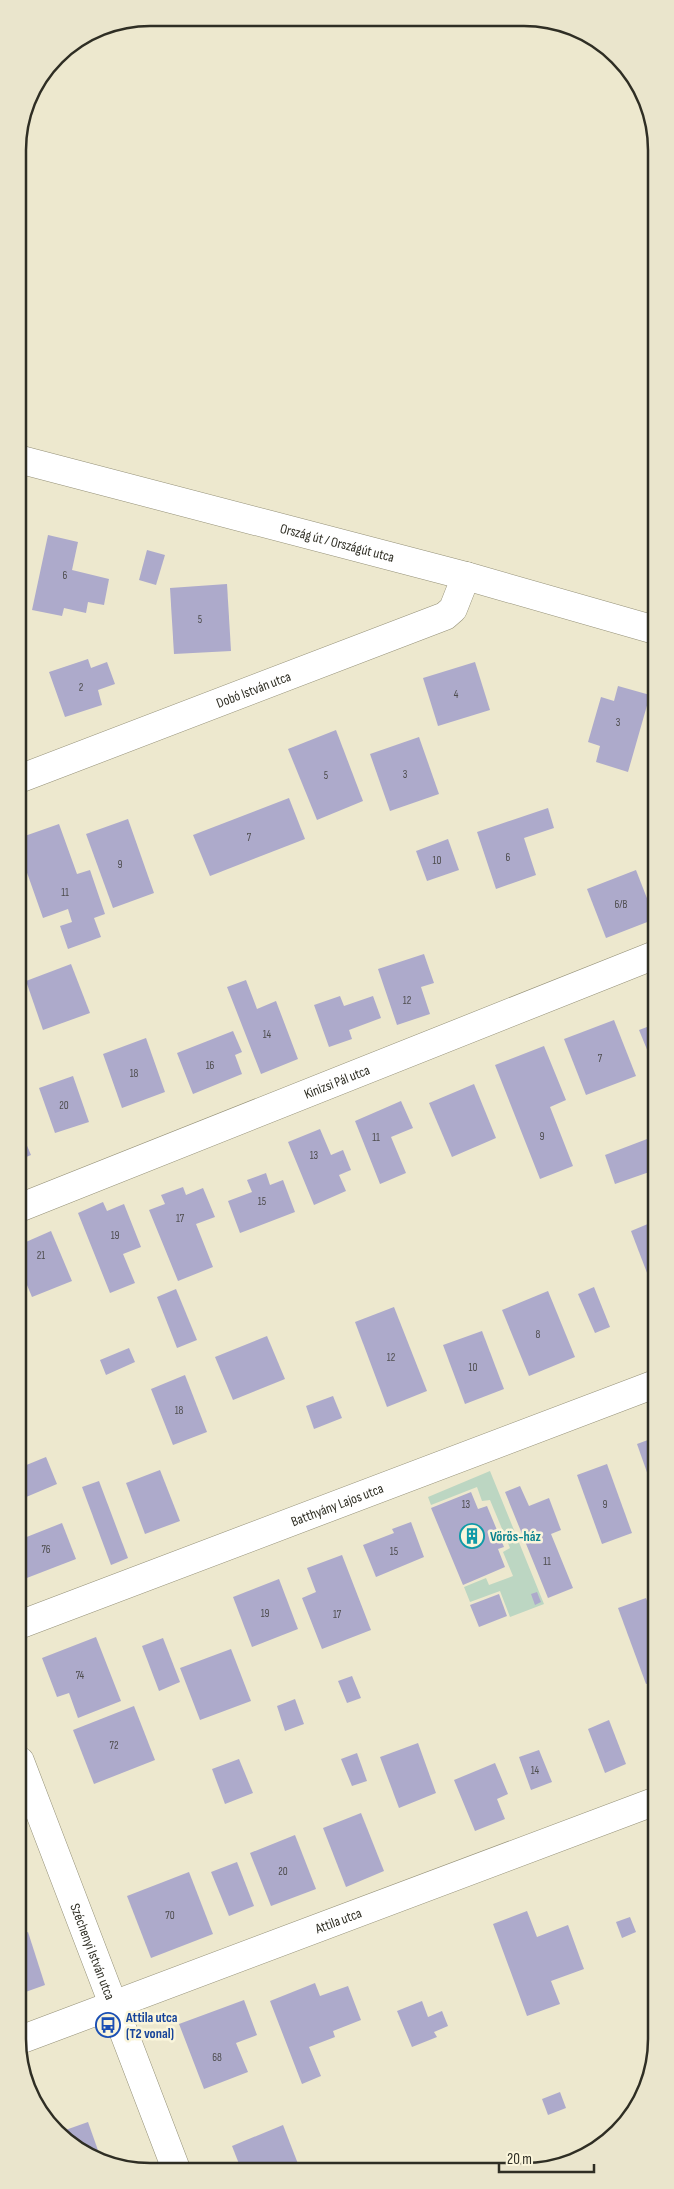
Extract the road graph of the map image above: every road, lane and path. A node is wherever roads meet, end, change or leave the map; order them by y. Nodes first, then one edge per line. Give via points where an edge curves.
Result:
1 (27, 462) edge
2 (466, 576) junction
3 (648, 628) edge
4 (27, 776) edge
5 (648, 958) edge
6 (26, 1205) edge
7 (647, 1387) edge
8 (26, 1622) edge
9 (26, 1777) edge
10 (647, 1804) edge
11 (113, 2006) junction
12 (26, 2038) edge
13 (174, 2163) edge

1 - 2 street, Ország út / Országút utca
2 - 3 street, Ország út / Országút utca
2 - 4 street, Dobó István utca via 453,609 445,616
5 - 6 street, Kinizsi Pál utca
7 - 8 street, Batthyány Lajos utca
9 - 11 street, Széchenyi István utca
10 - 11 street, Attila utca
11 - 12 street, Attila utca
11 - 13 street, Széchenyi István utca

